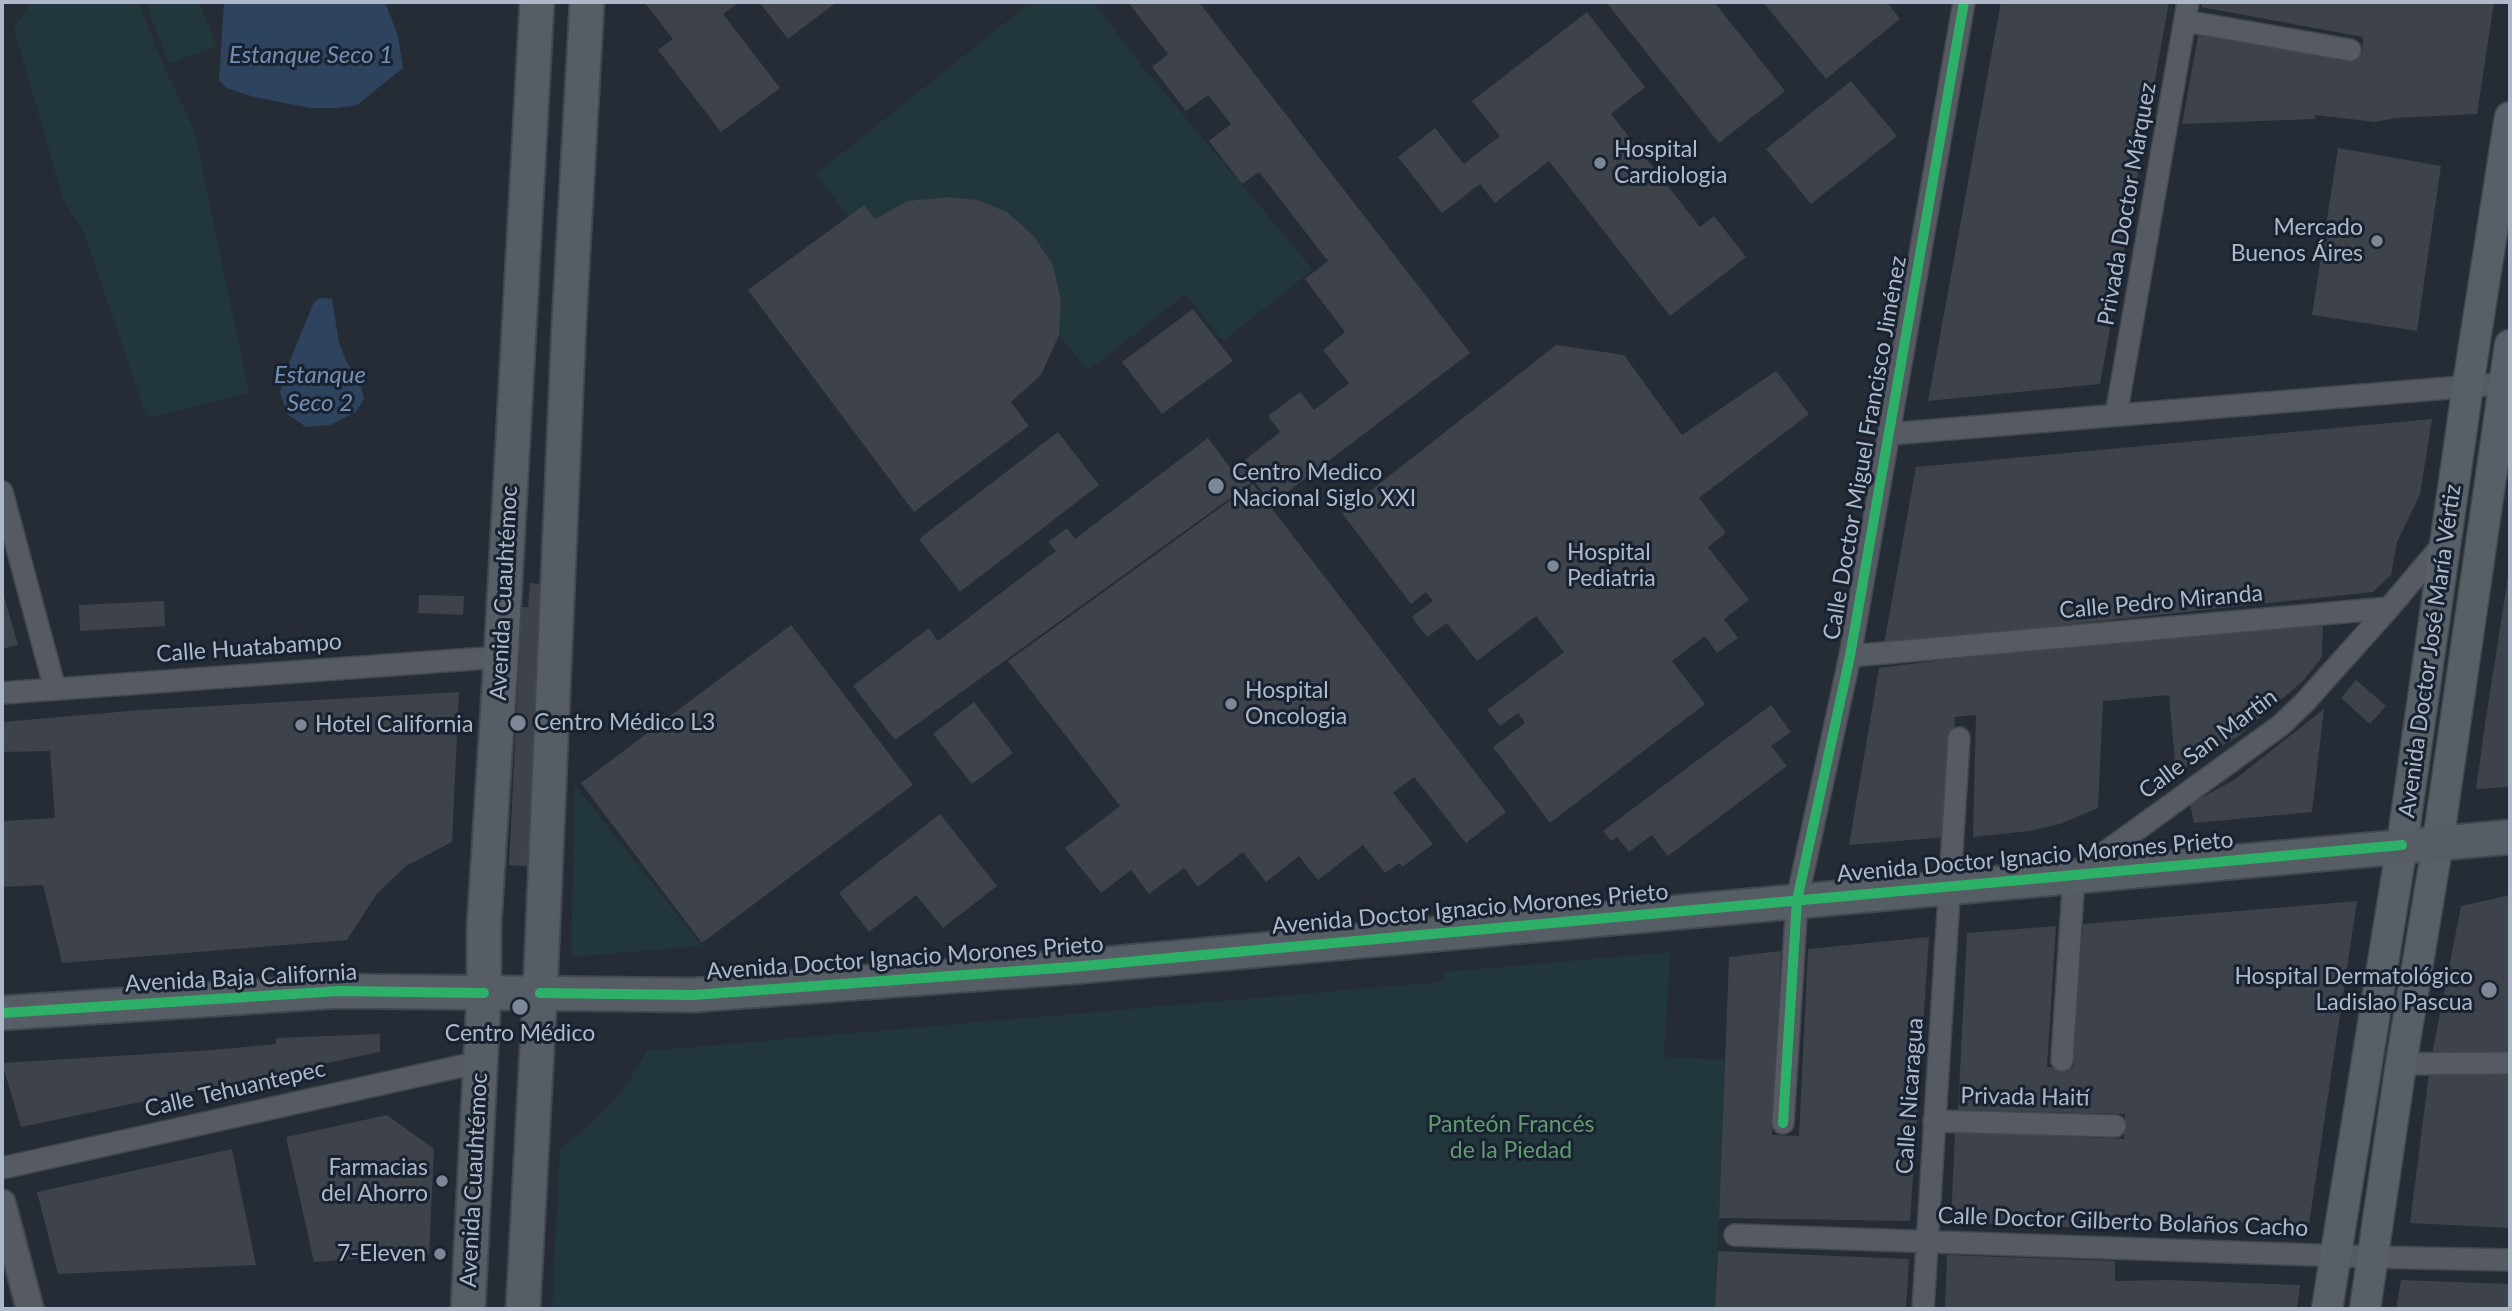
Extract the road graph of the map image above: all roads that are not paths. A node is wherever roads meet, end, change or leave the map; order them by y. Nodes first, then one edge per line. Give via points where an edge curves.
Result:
1 (537, 2) edge
2 (587, 2) edge
3 (1964, 2) edge
4 (2187, 12) edge
5 (2350, 50) dead end
6 (2510, 117) edge
7 (2510, 345) edge
8 (2507, 383) edge
9 (2468, 385) junction
10 (2116, 415) junction
11 (1889, 434) junction
12 (2, 492) edge
13 (2446, 541) junction
14 (2389, 608) junction
15 (1850, 656) junction
16 (501, 657) junction
17 (55, 689) junction
18 (2, 693) edge
19 (1959, 738) dead end
20 (2510, 836) edge
21 (2438, 842) junction
22 (2402, 845) junction
23 (2074, 875) junction
24 (1949, 886) junction
25 (1797, 900) junction
26 (484, 993) junction
27 (540, 993) junction
28 (2, 1013) edge
29 (2062, 1060) dead end
30 (480, 1062) junction
31 (2510, 1063) edge
32 (2401, 1064) junction
33 (1934, 1121) junction
34 (1783, 1123) dead end
35 (2115, 1126) dead end
36 (2, 1168) edge
37 (2, 1203) edge
38 (1735, 1235) dead end
39 (1927, 1242) junction
40 (2335, 1255) junction
41 (2372, 1258) junction
42 (2510, 1260) edge
43 (30, 1309) edge
44 (468, 1309) edge
45 (523, 1309) edge
46 (1923, 1309) edge
47 (2327, 1309) edge
48 (2365, 1309) edge

1 - 16 main road, Avenida Cuauhtémoc
2 - 27 main road
3 - 11 street, Calle Doctor Miguel Francisco Jiménez
4 - 5 street
4 - 10 street, Privada Doctor Márquez
6 - 9 main road, Avenida Doctor José María Vértiz
7 - 8 main road, Avenida Doctor José María Vértiz
8 - 9 street
8 - 21 main road, Avenida Doctor José María Vértiz
9 - 10 street
9 - 13 main road, Avenida Doctor José María Vértiz
10 - 11 street
11 - 15 street, Calle Doctor Miguel Francisco Jiménez
12 - 17 street
13 - 14 street
13 - 22 main road, Avenida Doctor José María Vértiz
14 - 15 street, Calle Pedro Miranda
14 - 23 street, Calle San Martin via 2281,725
15 - 25 street, Calle Doctor Miguel Francisco Jiménez
16 - 17 street, Calle Huatabampo
16 - 26 main road, Avenida Cuauhtémoc
17 - 18 street, Calle Huatabampo
19 - 24 street, Calle Nicaragua
20 - 21 main road, Avenida Doctor Ignacio Morones Prieto
21 - 22 main road, Avenida Doctor Ignacio Morones Prieto
21 - 32 main road, Avenida Doctor José María Vértiz
22 - 23 main road, Avenida Doctor Ignacio Morones Prieto
22 - 40 main road, Avenida Doctor José María Vértiz
23 - 24 main road, Avenida Doctor Ignacio Morones Prieto
23 - 29 street
24 - 25 main road, Avenida Doctor Ignacio Morones Prieto
24 - 33 street, Calle Nicaragua
25 - 27 main road, Avenida Doctor Ignacio Morones Prieto via 1072,967 748,991
25 - 34 street, Calle Doctor Miguel Francisco Jiménez
26 - 27 main road, Avenida Doctor Ignacio Morones Prieto
26 - 28 main road, Avenida Baja California via 338,991
26 - 30 main road, Avenida Cuauhtémoc
27 - 45 main road
30 - 36 street, Calle Tehuantepec
30 - 44 main road, Avenida Cuauhtémoc
31 - 32 street
32 - 41 main road, Avenida Doctor José María Vértiz
33 - 35 street, Privada Haití
33 - 39 street, Calle Nicaragua
37 - 43 street
38 - 39 street, Calle Doctor Gilberto Bolaños Cacho
39 - 40 street, Calle Doctor Gilberto Bolaños Cacho
39 - 46 street, Calle Nicaragua
40 - 41 street, Calle Doctor Gilberto Bolaños Cacho
40 - 47 main road, Avenida Doctor José María Vértiz
41 - 42 street, Calle Doctor Gilberto Bolaños Cacho
41 - 48 main road, Avenida Doctor José María Vértiz

